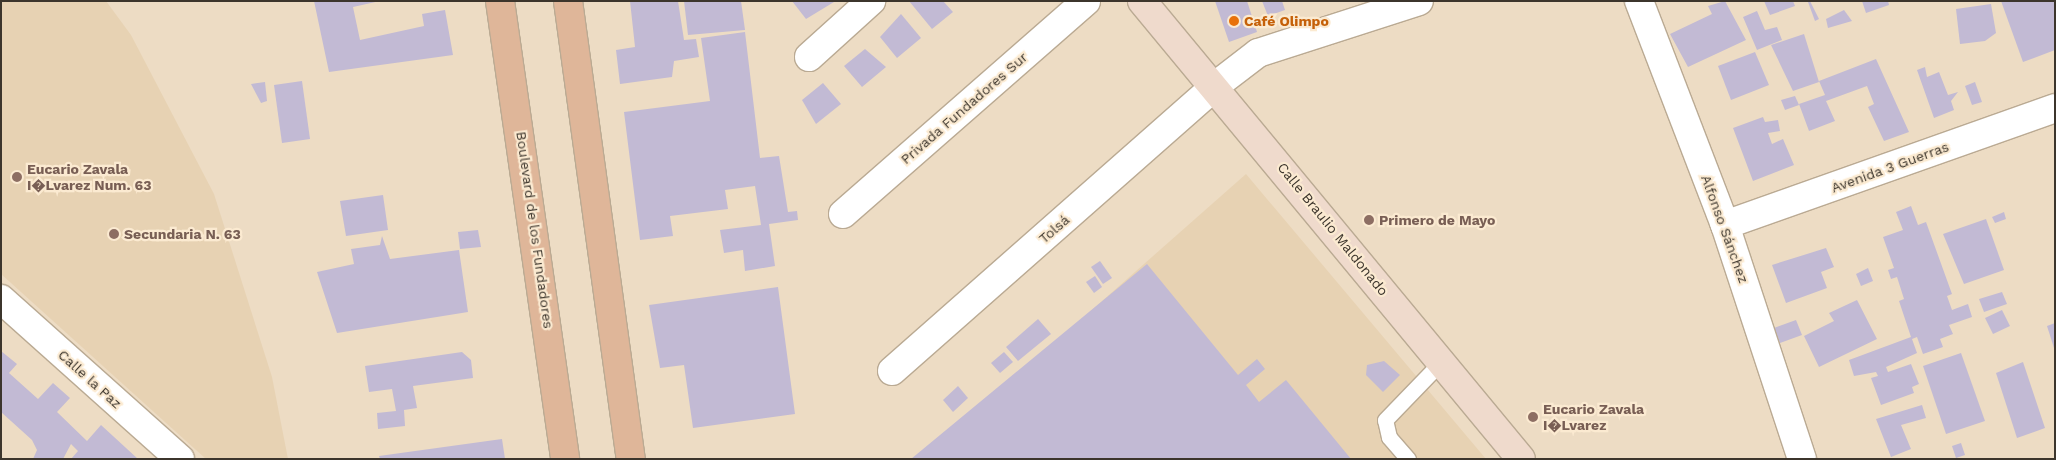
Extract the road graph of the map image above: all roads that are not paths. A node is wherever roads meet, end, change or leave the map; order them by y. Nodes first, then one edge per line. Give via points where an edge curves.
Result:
1 (500, 1) edge
2 (568, 1) edge
3 (871, 1) edge
4 (1086, 1) edge
5 (1142, 1) edge
6 (1419, 1) edge
7 (1640, 1) edge
8 (809, 57) dead end
9 (1215, 86) junction
10 (2055, 108) edge
11 (843, 214) dead end
12 (1725, 225) junction
13 (1, 298) edge
14 (1441, 362) junction
15 (892, 371) dead end
16 (180, 459) edge
17 (565, 459) edge
18 (631, 459) edge
19 (1408, 459) edge
20 (1521, 459) edge
21 (1802, 459) edge

1 - 17 main road, Boulevard de los Fundadores
2 - 18 main road
3 - 8 street
4 - 11 street, Privada Fundadores Sur
5 - 9 street, Calle Braulio Maldonado
6 - 9 street, Tolsá via 1258,53
7 - 12 street, Alfonso Sánchez
9 - 14 street, Calle Braulio Maldonado
9 - 15 street, Tolsá
10 - 12 street, Avenida 3 Guerras
12 - 21 street, Alfonso Sánchez
13 - 16 street, Calle la Paz
14 - 19 lane via 1386,420 1389,437
14 - 20 street, Calle Braulio Maldonado

